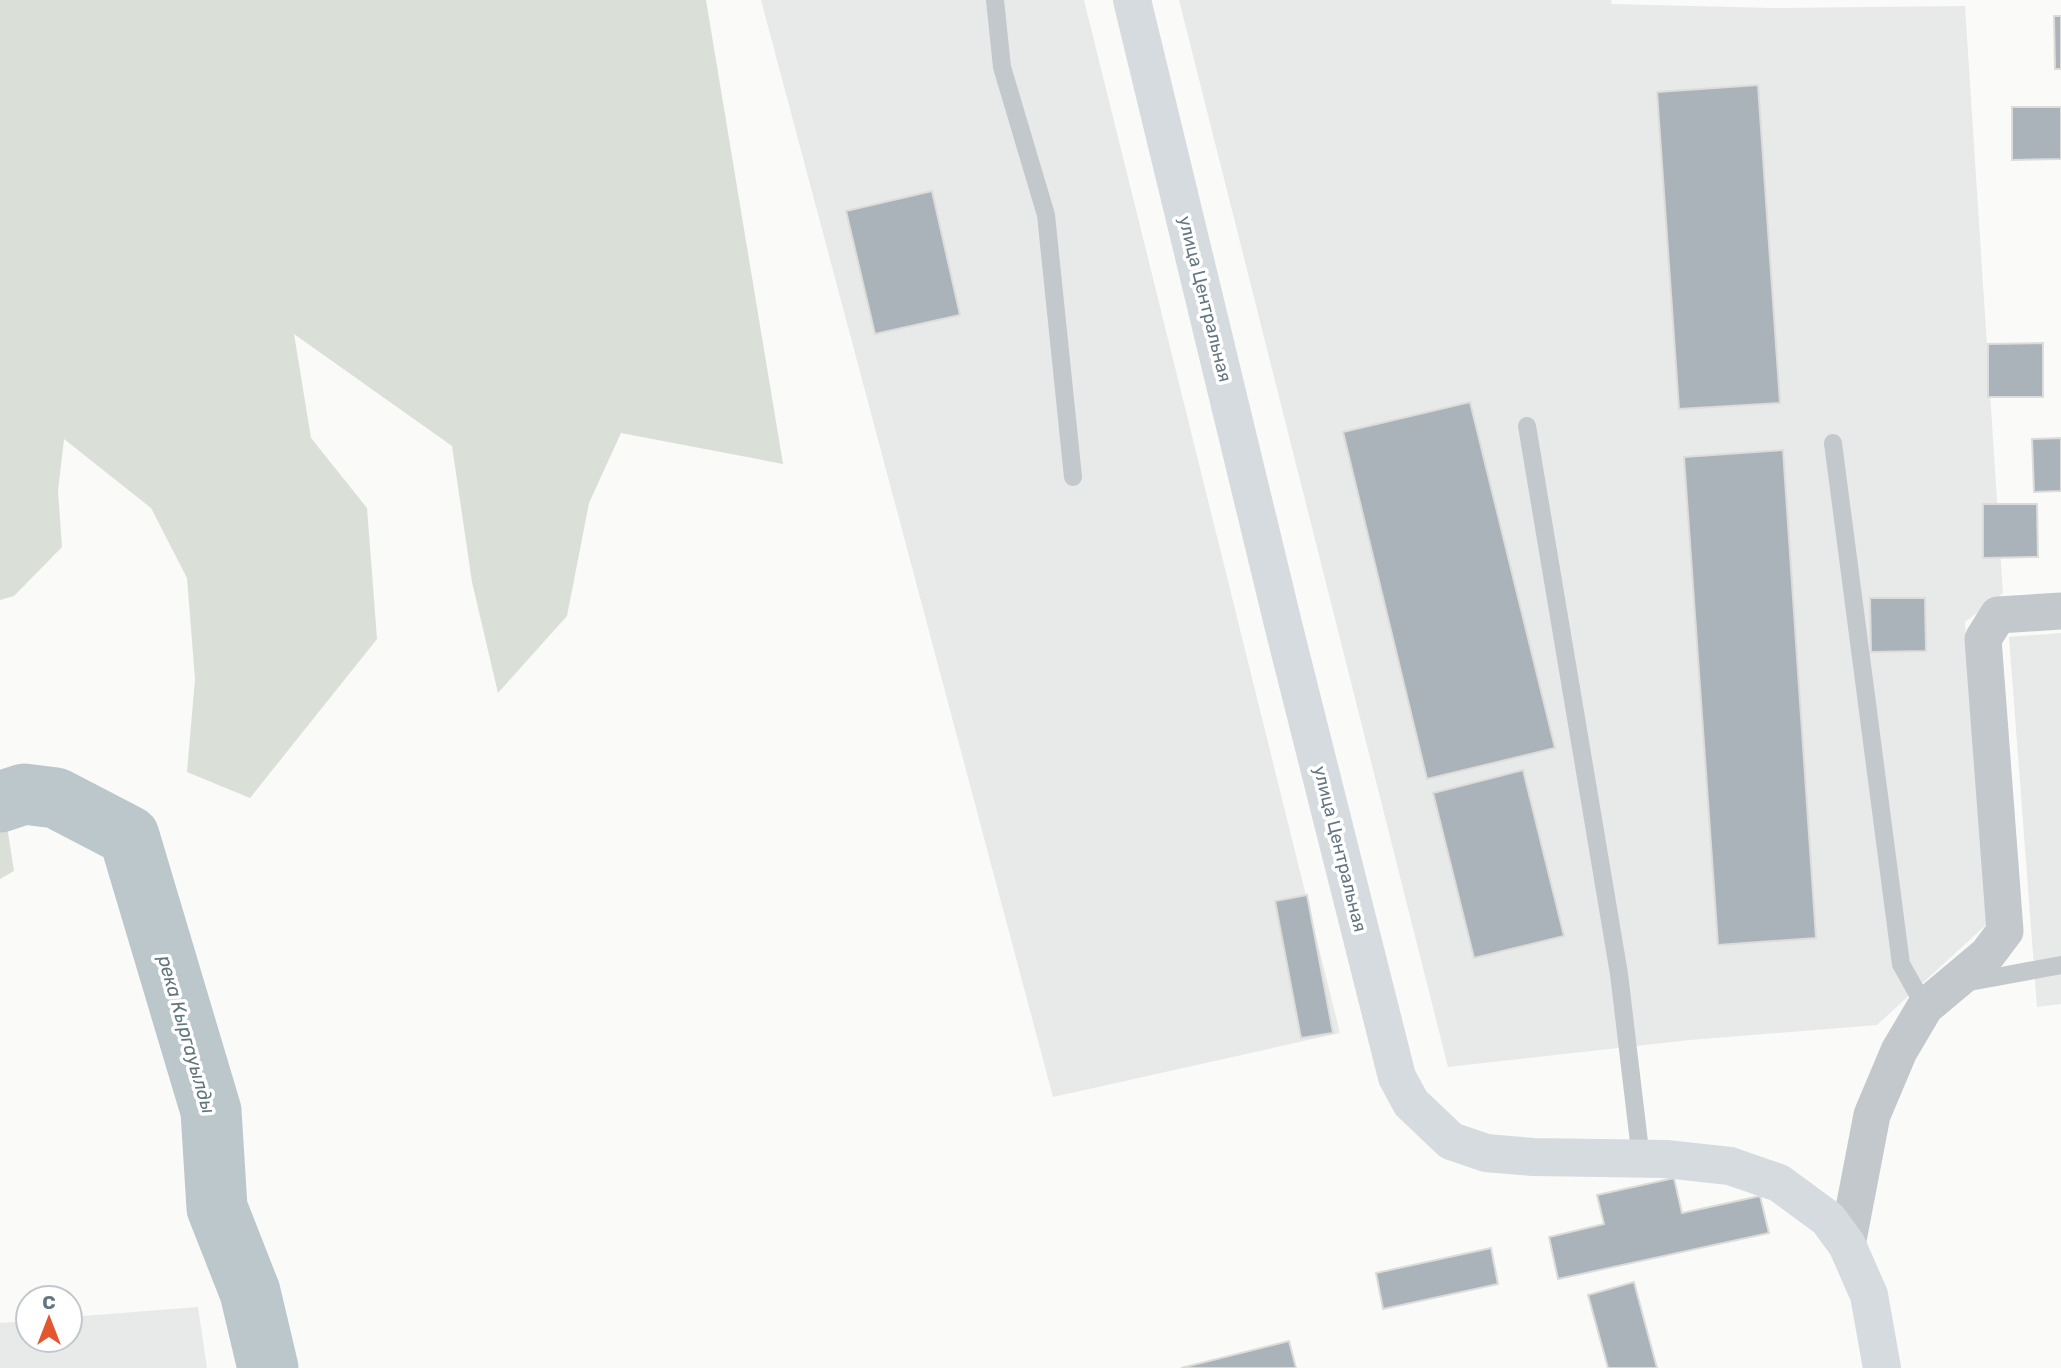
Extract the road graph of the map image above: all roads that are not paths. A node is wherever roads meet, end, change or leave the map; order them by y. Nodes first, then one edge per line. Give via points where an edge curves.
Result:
1 (995, 0) edge
2 (1132, 0) edge
3 (1527, 426) dead end
4 (1833, 443) dead end
5 (1073, 477) dead end
6 (2061, 611) edge
7 (2061, 964) edge
8 (1938, 997) junction
9 (1642, 1159) junction
10 (1846, 1245) junction
11 (1882, 1368) edge

1 - 5 lane via 1002,67 1046,215
2 - 9 main road, улица Центральная via 1397,1077 1411,1103 1451,1141 1486,1153
3 - 9 lane via 1619,974
4 - 8 lane via 1901,964
6 - 8 street via 1998,615 1983,639 2005,931 1987,955
7 - 8 lane
8 - 10 street via 1899,1051 1872,1115
9 - 10 main road, улица Центральная via 1730,1166 1779,1183 1828,1219
10 - 11 main road, улица Центральная via 1870,1295

